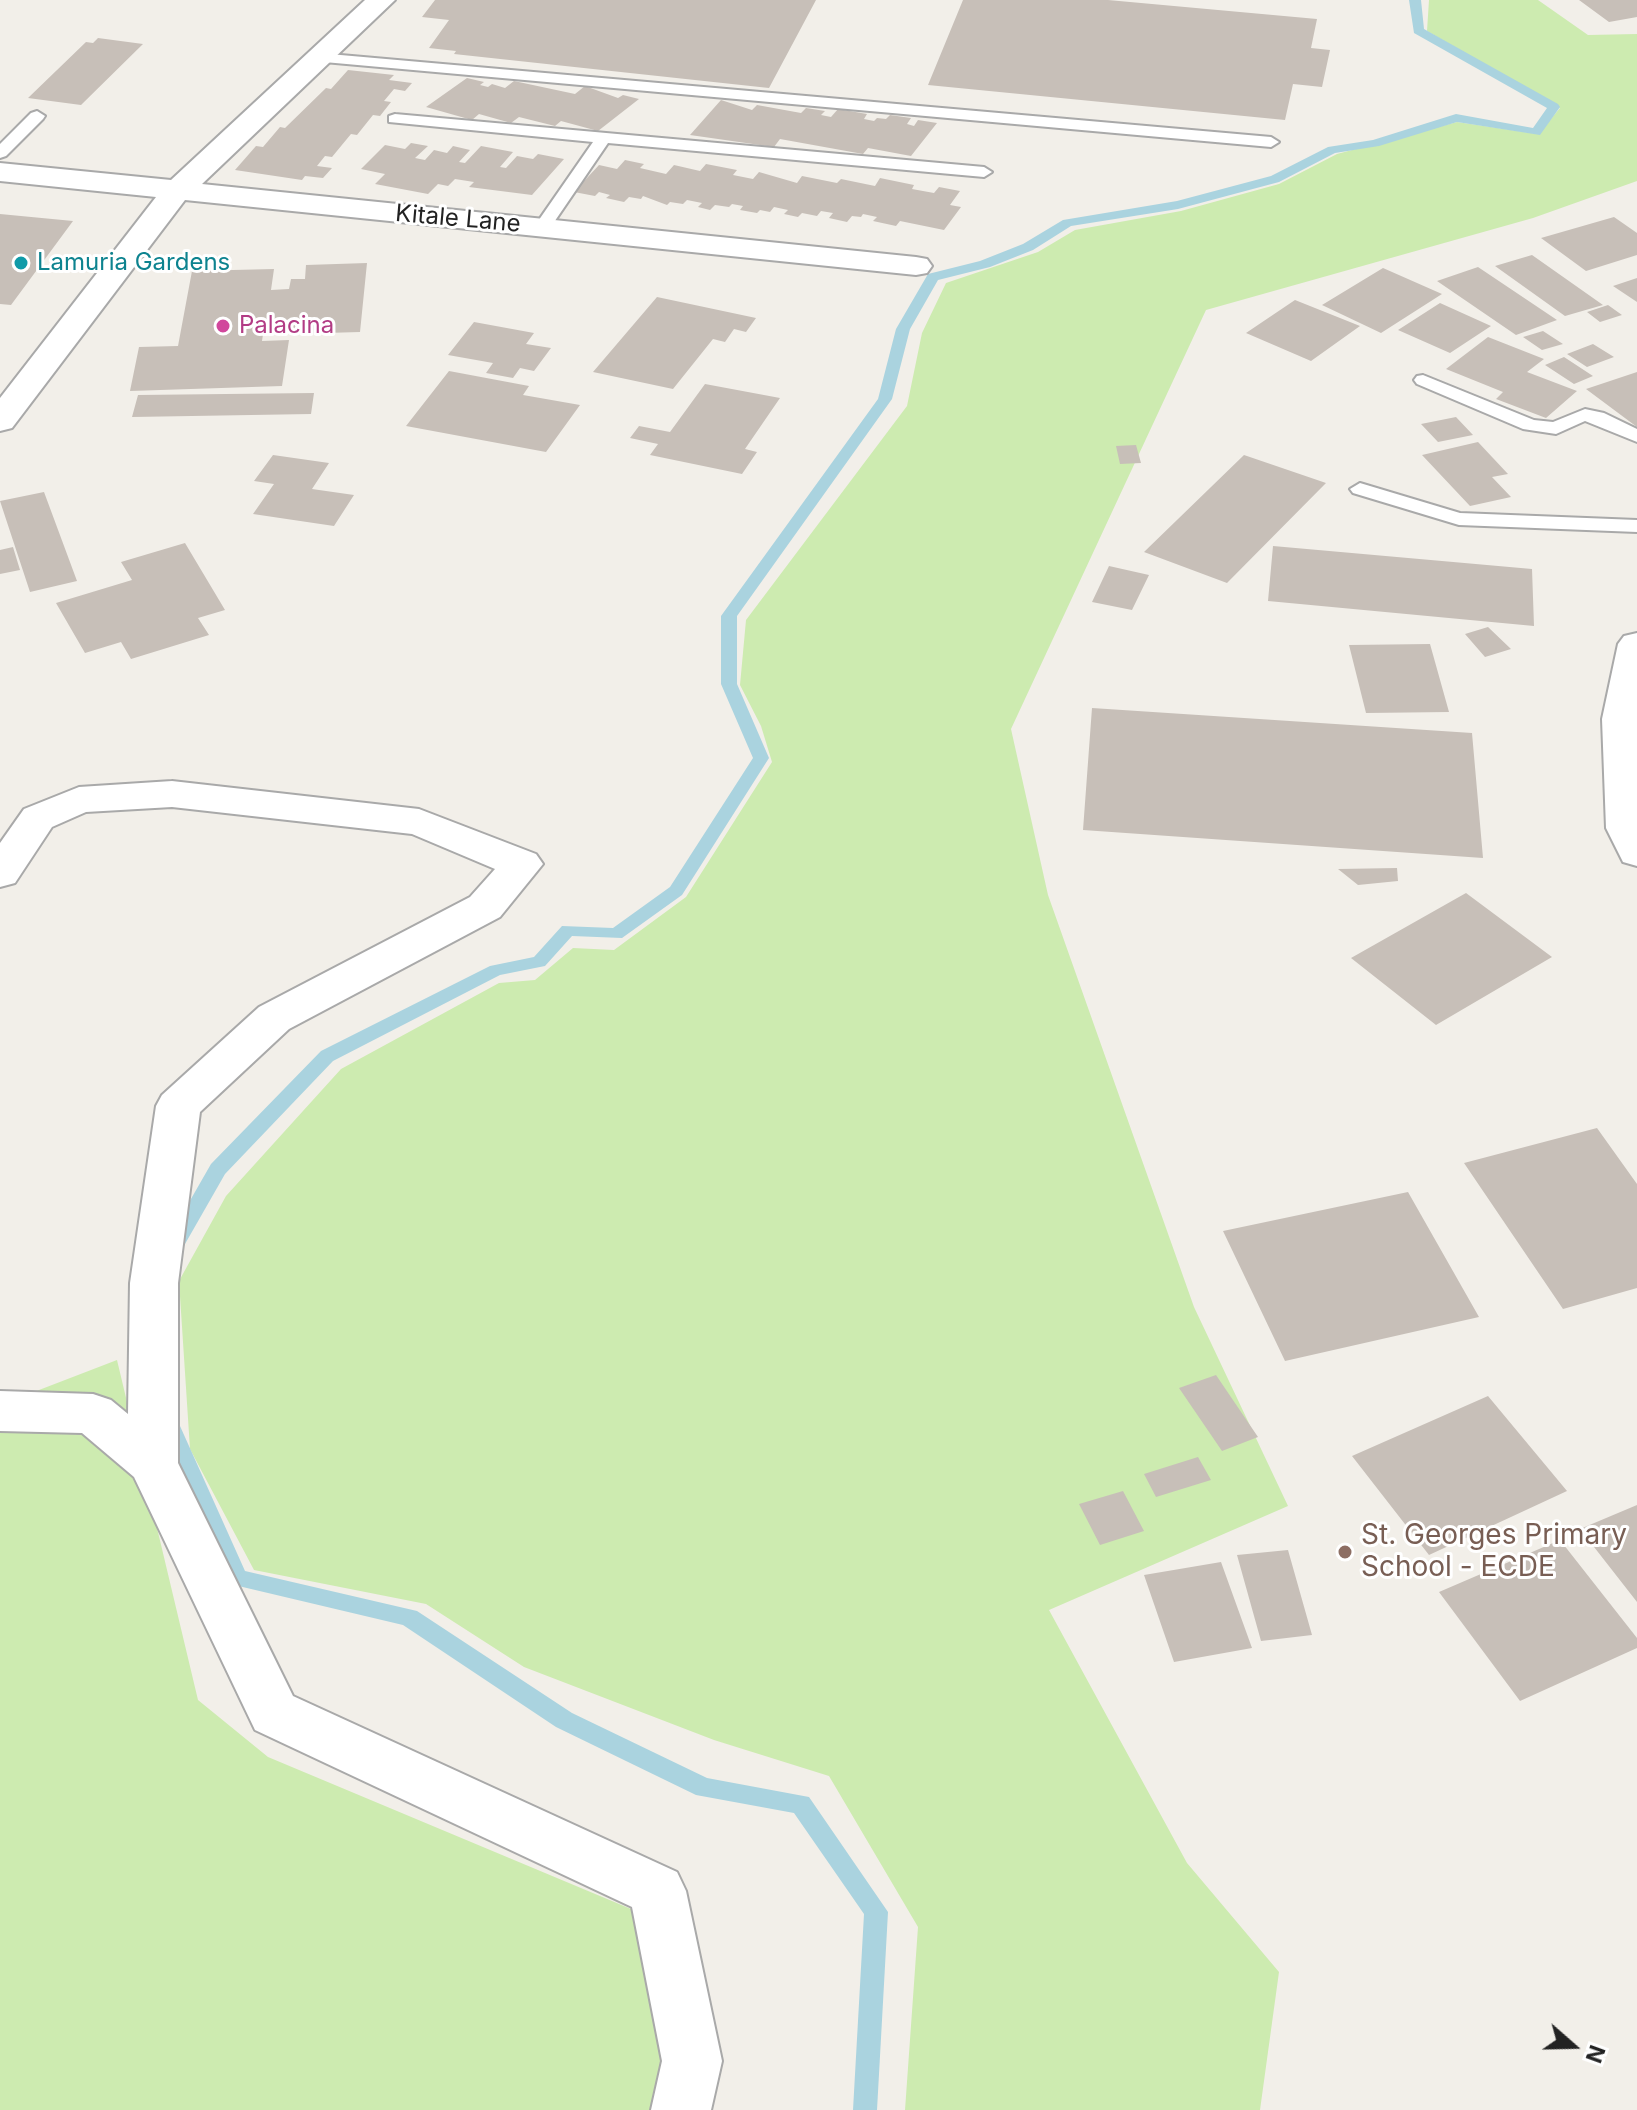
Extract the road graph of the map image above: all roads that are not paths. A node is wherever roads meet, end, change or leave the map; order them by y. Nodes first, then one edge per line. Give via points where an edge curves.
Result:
1 (381, 0) edge
2 (318, 58) junction
3 (37, 116) dead end
4 (395, 119) dead end
5 (604, 137) junction
6 (1271, 142) dead end
7 (0, 153) edge
8 (0, 172) edge
9 (984, 172) dead end
10 (176, 192) junction
11 (542, 227) junction
12 (916, 266) dead end
13 (1423, 380) dead end
14 (0, 421) edge
15 (1637, 436) edge
16 (1360, 489) dead end
17 (1637, 526) edge
18 (1637, 644) edge
19 (1637, 853) edge
20 (0, 873) edge
21 (0, 1411) edge
22 (153, 1463) junction
23 (681, 2110) edge

1 - 2 street
2 - 6 lane
2 - 10 street
3 - 7 lane
4 - 5 lane
5 - 9 lane
5 - 11 lane
8 - 10 street, Kitale Lane
10 - 11 street, Kitale Lane
10 - 14 street
11 - 12 street, Kitale Lane
13 - 15 lane via 1542,428 1556,428 1585,415
16 - 17 lane via 1459,519
18 - 19 street via 1621,719 1626,828
20 - 22 street via 38,818 79,800 172,794 419,822 522,864 485,907 274,1018 178,1106 154,1283
21 - 22 street via 93,1414
22 - 23 street via 274,1713 657,1891 692,2061

